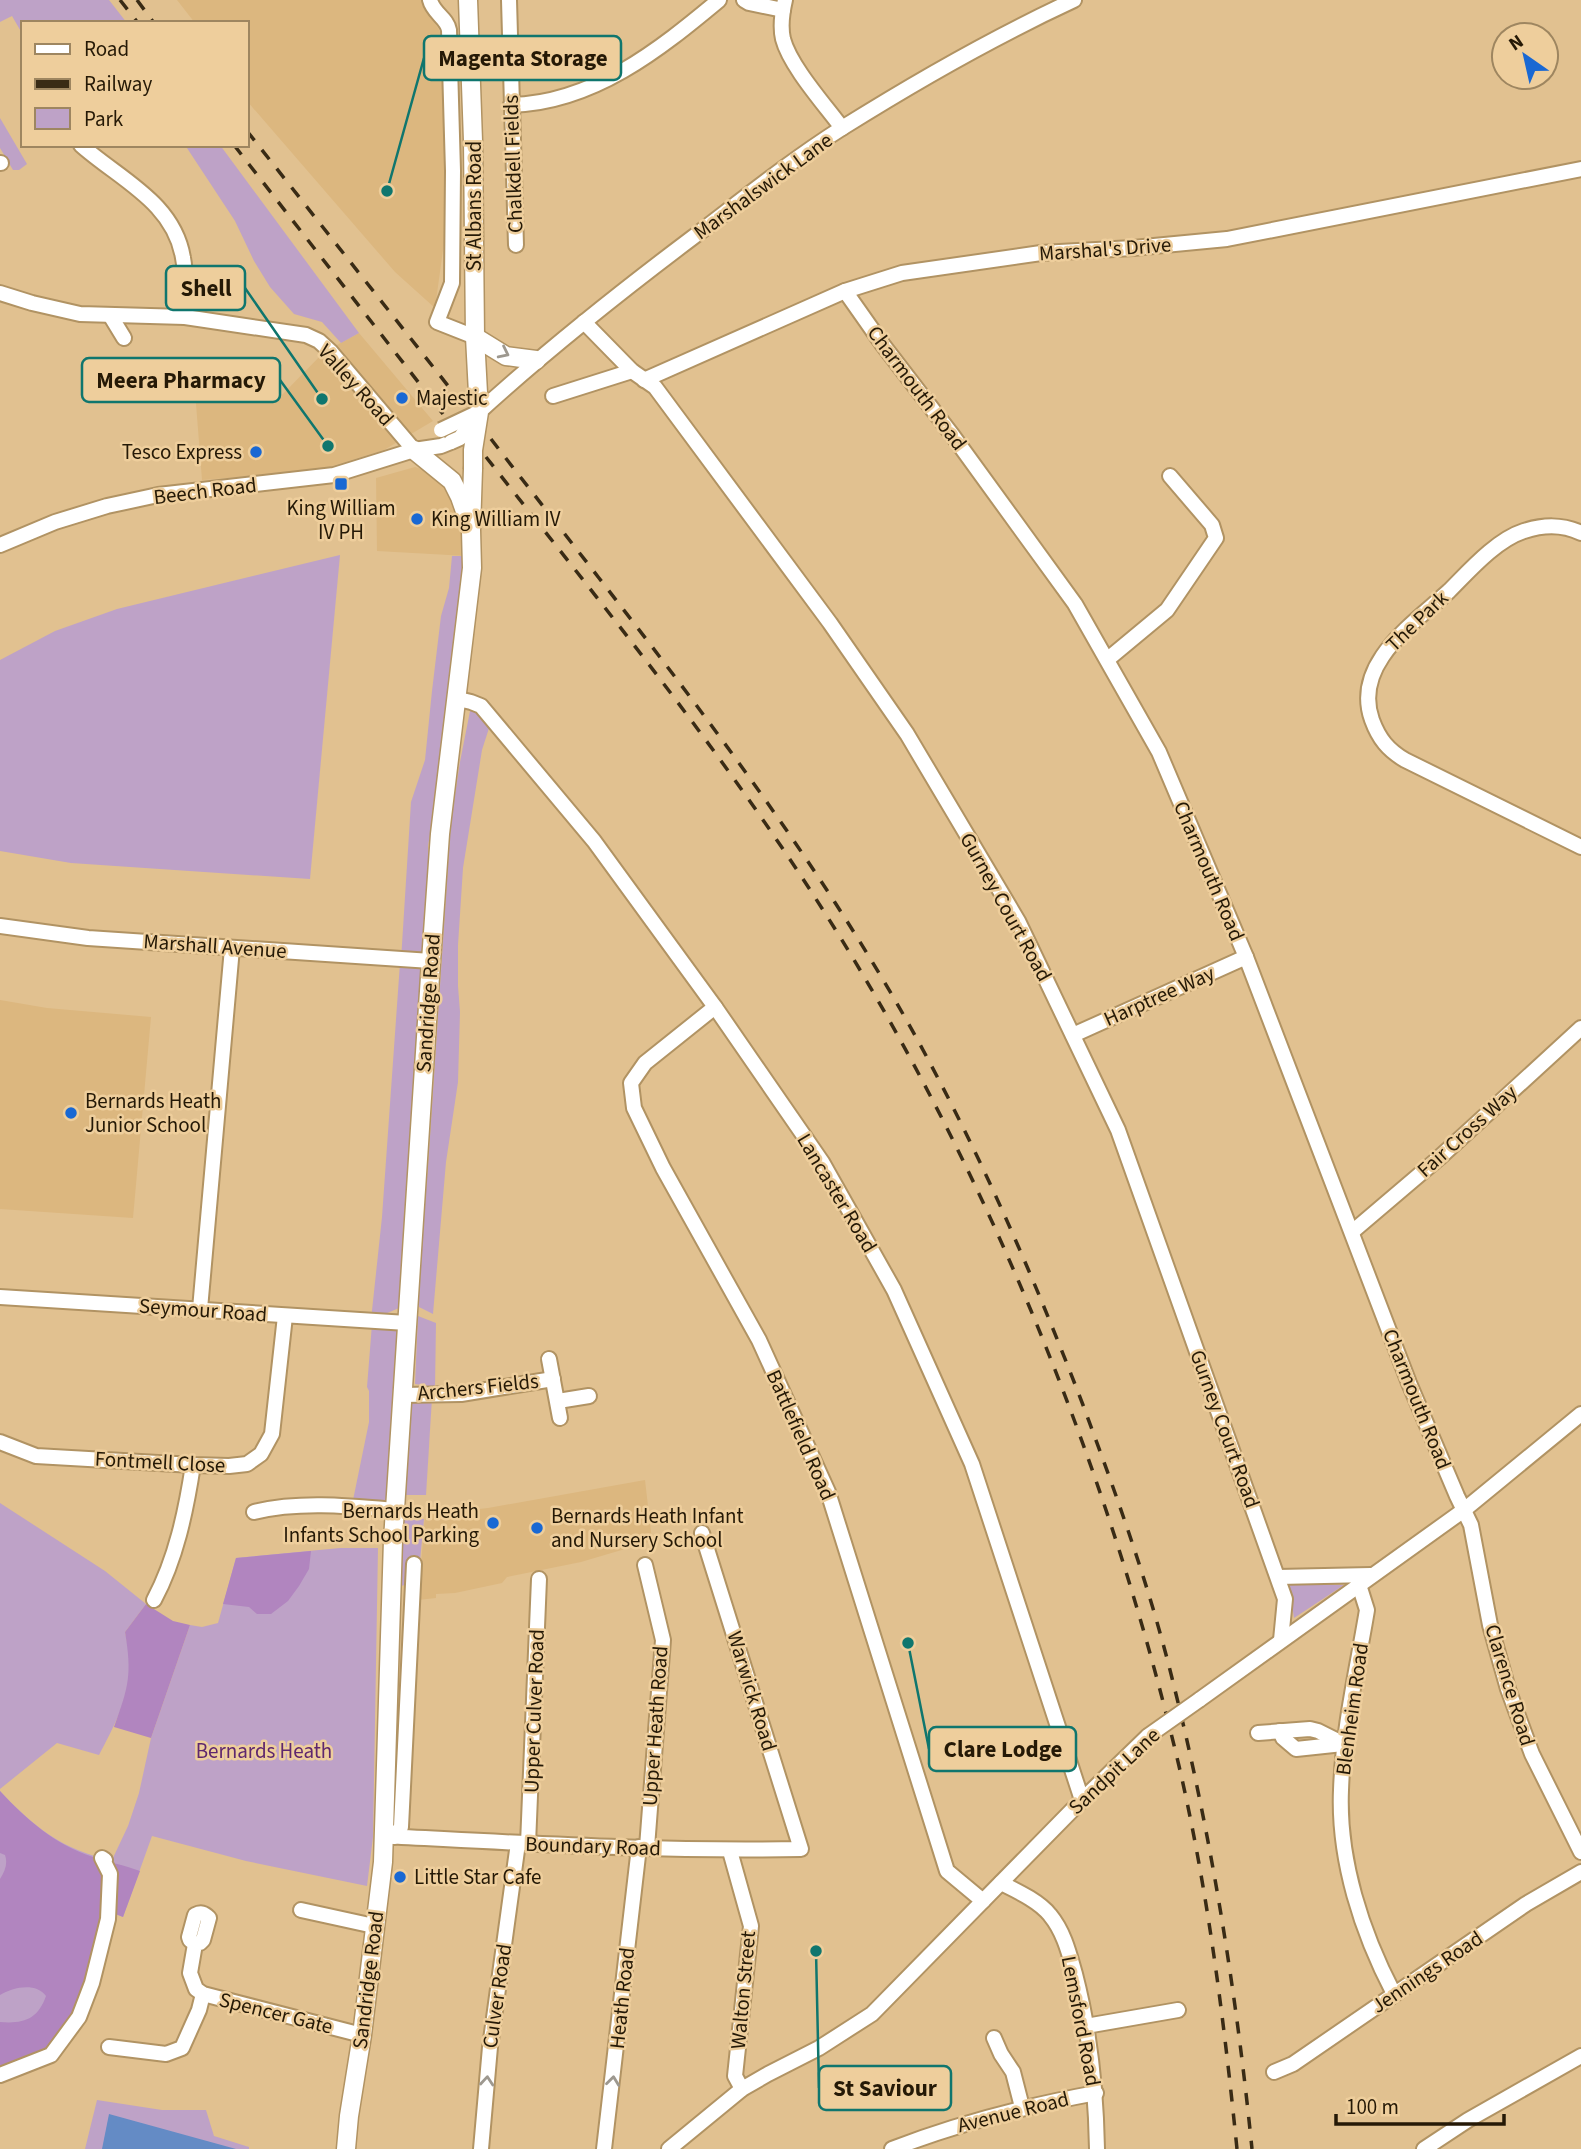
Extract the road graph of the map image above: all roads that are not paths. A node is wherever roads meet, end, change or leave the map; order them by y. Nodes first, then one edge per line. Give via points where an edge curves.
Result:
1 (430, 0) edge
2 (468, 0) edge
3 (509, 0) edge
4 (719, 0) edge
5 (744, 0) edge
6 (1074, 0) edge
7 (784, 5) edge
8 (511, 105) junction
9 (842, 128) junction
10 (84, 147) edge
11 (1581, 169) edge
12 (516, 245) dead end
13 (845, 291) junction
14 (0, 293) edge
15 (110, 315) junction
16 (185, 317) junction
17 (584, 322) junction
18 (475, 337) junction
19 (124, 338) dead end
20 (536, 360) junction
21 (638, 375) junction
22 (553, 396) dead end
23 (481, 406) junction
24 (414, 450) junction
25 (1170, 476) dead end
26 (471, 530) junction
27 (1581, 533) edge
28 (0, 545) edge
29 (1108, 659) junction
30 (458, 699) junction
31 (1581, 847) edge
32 (0, 926) edge
33 (232, 948) junction
34 (1245, 957) junction
35 (431, 961) junction
36 (715, 1007) junction
37 (1581, 1028) edge
38 (1073, 1035) junction
39 (1352, 1232) junction
40 (0, 1297) edge
41 (200, 1309) junction
42 (285, 1316) junction
43 (407, 1323) junction
44 (549, 1359) dead end
45 (553, 1379) junction
46 (402, 1395) junction
47 (589, 1395) dead end
48 (558, 1401) junction
49 (1581, 1414) edge
50 (560, 1418) dead end
51 (0, 1442) edge
52 (193, 1465) junction
53 (395, 1510) junction
54 (1464, 1510) junction
55 (254, 1512) dead end
56 (702, 1532) dead end
57 (414, 1564) dead end
58 (645, 1565) dead end
59 (1371, 1575) junction
60 (1278, 1577) junction
61 (539, 1579) dead end
62 (1357, 1586) junction
63 (391, 1595) junction
64 (411, 1596) junction
65 (154, 1600) dead end
66 (1281, 1640) junction
67 (387, 1726) junction
68 (406, 1727) junction
69 (1258, 1733) dead end
70 (1344, 1744) junction
71 (1074, 1773) junction
72 (1101, 1780) junction
73 (1082, 1800) junction
74 (389, 1837) junction
75 (523, 1843) junction
76 (643, 1847) junction
77 (801, 1849) joint
78 (730, 1851) junction
79 (1581, 1852) edge
80 (105, 1860) dead end
81 (1581, 1872) edge
82 (1001, 1883) junction
83 (983, 1901) junction
84 (300, 1910) dead end
85 (374, 1926) junction
86 (195, 1944) dead end
87 (203, 1994) junction
88 (1394, 1994) junction
89 (1178, 2010) dead end
90 (1086, 2026) junction
91 (362, 2035) junction
92 (994, 2038) dead end
93 (109, 2047) dead end
94 (1581, 2056) edge
95 (1274, 2072) dead end
96 (0, 2074) edge
97 (742, 2089) junction
98 (1096, 2093) junction
99 (1023, 2107) junction
100 (346, 2149) edge
101 (481, 2149) edge
102 (604, 2149) edge
103 (669, 2149) edge
104 (892, 2149) edge
105 (1097, 2149) edge
106 (1423, 2149) edge

1 - 18 street via 449,30 453,171 452,284 437,322
2 - 18 main road, St Albans Road
3 - 8 street, Chalkdell Fields
4 - 8 street via 668,42 596,86 534,105
5 - 7 street
6 - 9 street, Marshalswick Lane via 983,46
7 - 9 street via 783,40
8 - 12 street, Chalkdell Fields
9 - 17 street, Marshalswick Lane
10 - 16 street via 132,183 167,218 184,260
11 - 13 street, Marshal's Drive via 1227,239 1041,253 902,273
13 - 21 street, Marshal's Drive
13 - 29 street, Charmouth Road via 1075,604
14 - 15 street, Valley Road via 80,314
15 - 16 street, Valley Road
15 - 19 street
16 - 24 street, Valley Road via 294,332 319,341
17 - 20 street, Marshalswick Lane
17 - 21 street, Gurney Court Road
18 -> 20 main road via 506,356
18 - 23 main road, St Albans Road
20 - 23 street, Marshalswick Lane
21 - 22 street, Marshal's Drive
21 - 38 street, Gurney Court Road via 654,387 907,734 1018,921
23 - 24 street, Beech Road, bridge via 446,436
23 - 26 main road, Sandridge Road, bridge via 473,450
24 - 26 main road via 452,481
24 - 28 street, Beech Road via 334,475 158,495 107,506
25 - 29 street via 1212,525 1216,538 1167,610
26 - 30 main road, Sandridge Road via 472,568
27 - 31 street, The Park via 1553,525 1522,531 1494,548 1384,652 1367,692 1377,733 1390,751
29 - 34 street, Charmouth Road via 1159,752
30 - 35 main road, Sandridge Road via 440,834
30 - 36 street, Lancaster Road via 481,706 568,810
32 - 33 street, Marshall Avenue via 88,938
33 - 35 street, Marshall Avenue
33 - 41 street
34 - 38 street, Harptree Way
34 - 39 street, Charmouth Road
35 - 43 main road, Sandridge Road
36 - 71 street, Lancaster Road via 822,1162 894,1290 972,1464
36 - 83 street, Battlefield Road via 645,1063 631,1083 634,1108 759,1340 828,1492 947,1871
37 - 39 street, Fair Cross Way
38 - 60 street, Gurney Court Road via 1118,1130
39 - 54 street, Charmouth Road via 1409,1383
40 - 41 street, Seymour Road
41 - 42 street, Seymour Road
42 - 43 street, Seymour Road
42 - 52 street, Fontmell Close via 272,1434 261,1454 247,1464
43 - 46 main road, Sandridge Road
44 - 45 street
45 - 46 street, Archers Fields via 461,1394
45 - 48 street
46 - 53 main road, Sandridge Road
47 - 48 street
48 - 50 street
49 - 54 street, Sandpit Lane
51 - 52 street, Fontmell Close via 36,1456 106,1466
52 - 65 street via 175,1547
53 - 55 street via 276,1506
53 - 63 main road, Sandridge Road
54 - 59 street, Sandpit Lane
54 - 79 street, Clarence Road via 1508,1689 1532,1754
56 - 77 street, Warwick Road
57 - 64 street, Sandridge Road
58 - 76 street, Upper Heath Road via 663,1640
59 - 60 street
59 - 62 street, Sandpit Lane
60 - 66 street, Gurney Court Road via 1285,1599
61 - 75 street, Upper Culver Road
62 - 66 street, Sandpit Lane
62 - 70 street, Blenheim Road via 1367,1610
63 - 64 street
63 - 67 main road, Sandridge Road
64 - 68 street, Sandridge Road
66 - 72 street, Sandpit Lane, bridge via 1148,1736
67 - 68 street
67 - 74 main road, Sandridge Road
68 - 74 street, Sandridge Road via 401,1827
69 - 70 street via 1280,1731 1296,1749
70 - 88 street, Blenheim Road via 1341,1792 1346,1850 1361,1920
71 - 72 street
71 - 73 street, Lancaster Road
72 - 73 street, Sandpit Lane
73 - 82 street, Sandpit Lane
74 - 75 street, Boundary Road
74 - 85 main road, Sandridge Road
75 - 76 street, Boundary Road
101 -> 75 street, Culver Road via 490,2047
76 - 78 street, Boundary Road
102 -> 76 street, Heath Road
77 - 78 street, Boundary Road
78 - 97 street, Walton Street via 751,1926 736,2076
80 - 96 street via 102,1858 110,1874 108,1919 79,2017 51,2055
81 - 88 street, Jennings Road
82 - 83 street, Sandpit Lane
82 - 90 street, Lemsford Road via 1049,1912 1069,1952
83 - 97 street, Sandpit Lane via 872,2014
84 - 85 street
85 - 91 main road, Sandridge Road
86 - 87 street, Spencer Gate via 190,1973
87 - 91 street, Spencer Gate
87 - 93 street via 182,2048 166,2054
88 - 95 street, Jennings Road via 1293,2064
89 - 90 street
90 - 98 street, Lemsford Road
91 - 100 main road, Sandridge Road
92 - 99 street via 1013,2072
94 - 106 street
97 - 103 street, Sandpit Lane
98 - 99 street, Avenue Road
98 - 105 street, Lemsford Road
99 - 104 street, Avenue Road

